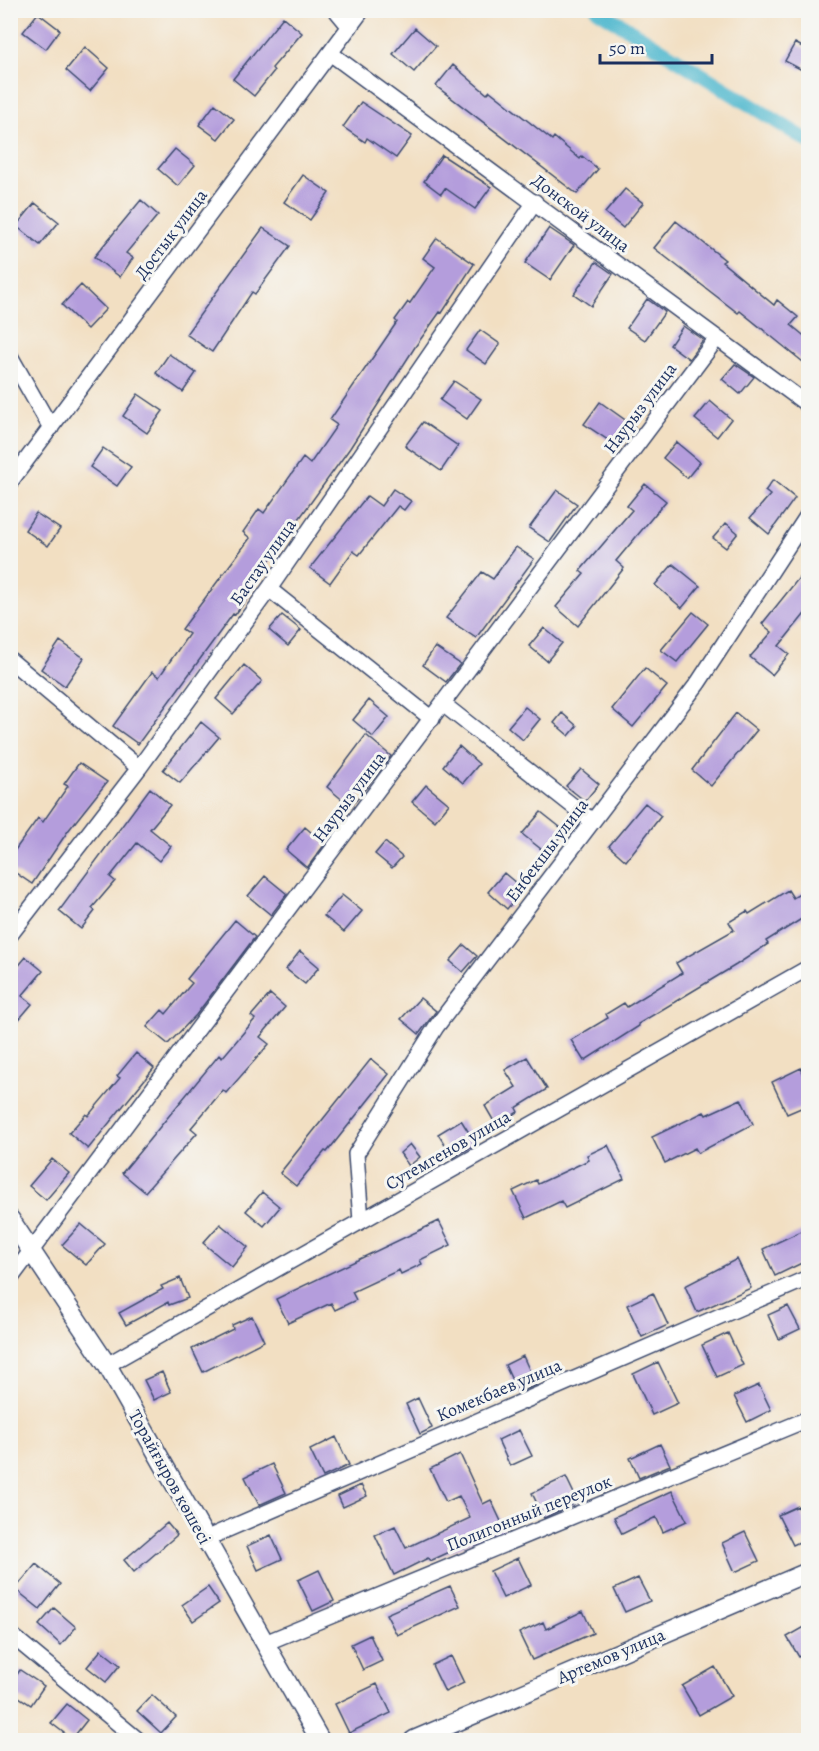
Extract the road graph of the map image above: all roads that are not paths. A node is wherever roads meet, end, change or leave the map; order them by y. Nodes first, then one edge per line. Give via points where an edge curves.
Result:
1 (336, 10) edge
2 (362, 10) edge
3 (350, 27) junction
4 (330, 53) junction
5 (535, 202) junction
6 (717, 338) junction
7 (10, 356) edge
8 (808, 405) edge
9 (51, 428) junction
10 (10, 482) edge
11 (808, 515) edge
12 (269, 589) junction
13 (10, 660) edge
14 (443, 704) junction
15 (432, 718) junction
16 (139, 768) junction
17 (592, 822) junction
18 (10, 935) edge
19 (808, 968) edge
20 (10, 1219) edge
21 (361, 1221) junction
22 (33, 1252) junction
23 (808, 1278) edge
24 (10, 1279) edge
25 (107, 1365) junction
26 (808, 1419) edge
27 (206, 1539) junction
28 (808, 1572) edge
29 (10, 1634) edge
30 (265, 1643) junction
31 (138, 1740) edge
32 (320, 1740) edge
33 (414, 1740) edge

1 - 3 street
2 - 3 street, Достык улица
3 - 4 street, Достык улица
4 - 5 street, Донской улица
4 - 9 street, Достык улица
5 - 6 street, Донской улица
5 - 12 street, Бастау улица
6 - 8 street, Донской улица
6 - 14 street, Наурыз улица
7 - 9 street
9 - 10 street, Достык улица
11 - 17 street, Енбекшы улица via 698,683
12 - 15 street
12 - 16 street, Бастау улица
13 - 16 street
14 - 15 street, Наурыз улица
14 - 17 street
15 - 22 street, Наурыз улица
16 - 18 street, Бастау улица
17 - 21 street, Енбекшы улица via 436,1027 356,1154
19 - 21 street, Сутемгенов улица
20 - 22 street, Торайғыров көшесі
21 - 25 street, Сутемгенов улица
22 - 24 street, Наурыз улица
22 - 25 street, Торайғыров көшесі
23 - 27 street, Комекбаев улица
25 - 27 street, Торайғыров көшесі
26 - 30 street, Полигонный переулок
27 - 30 street, Торайғыров көшесі
28 - 33 street, Артемов улица
29 - 31 street
30 - 32 street, Торайғыров көшесі

